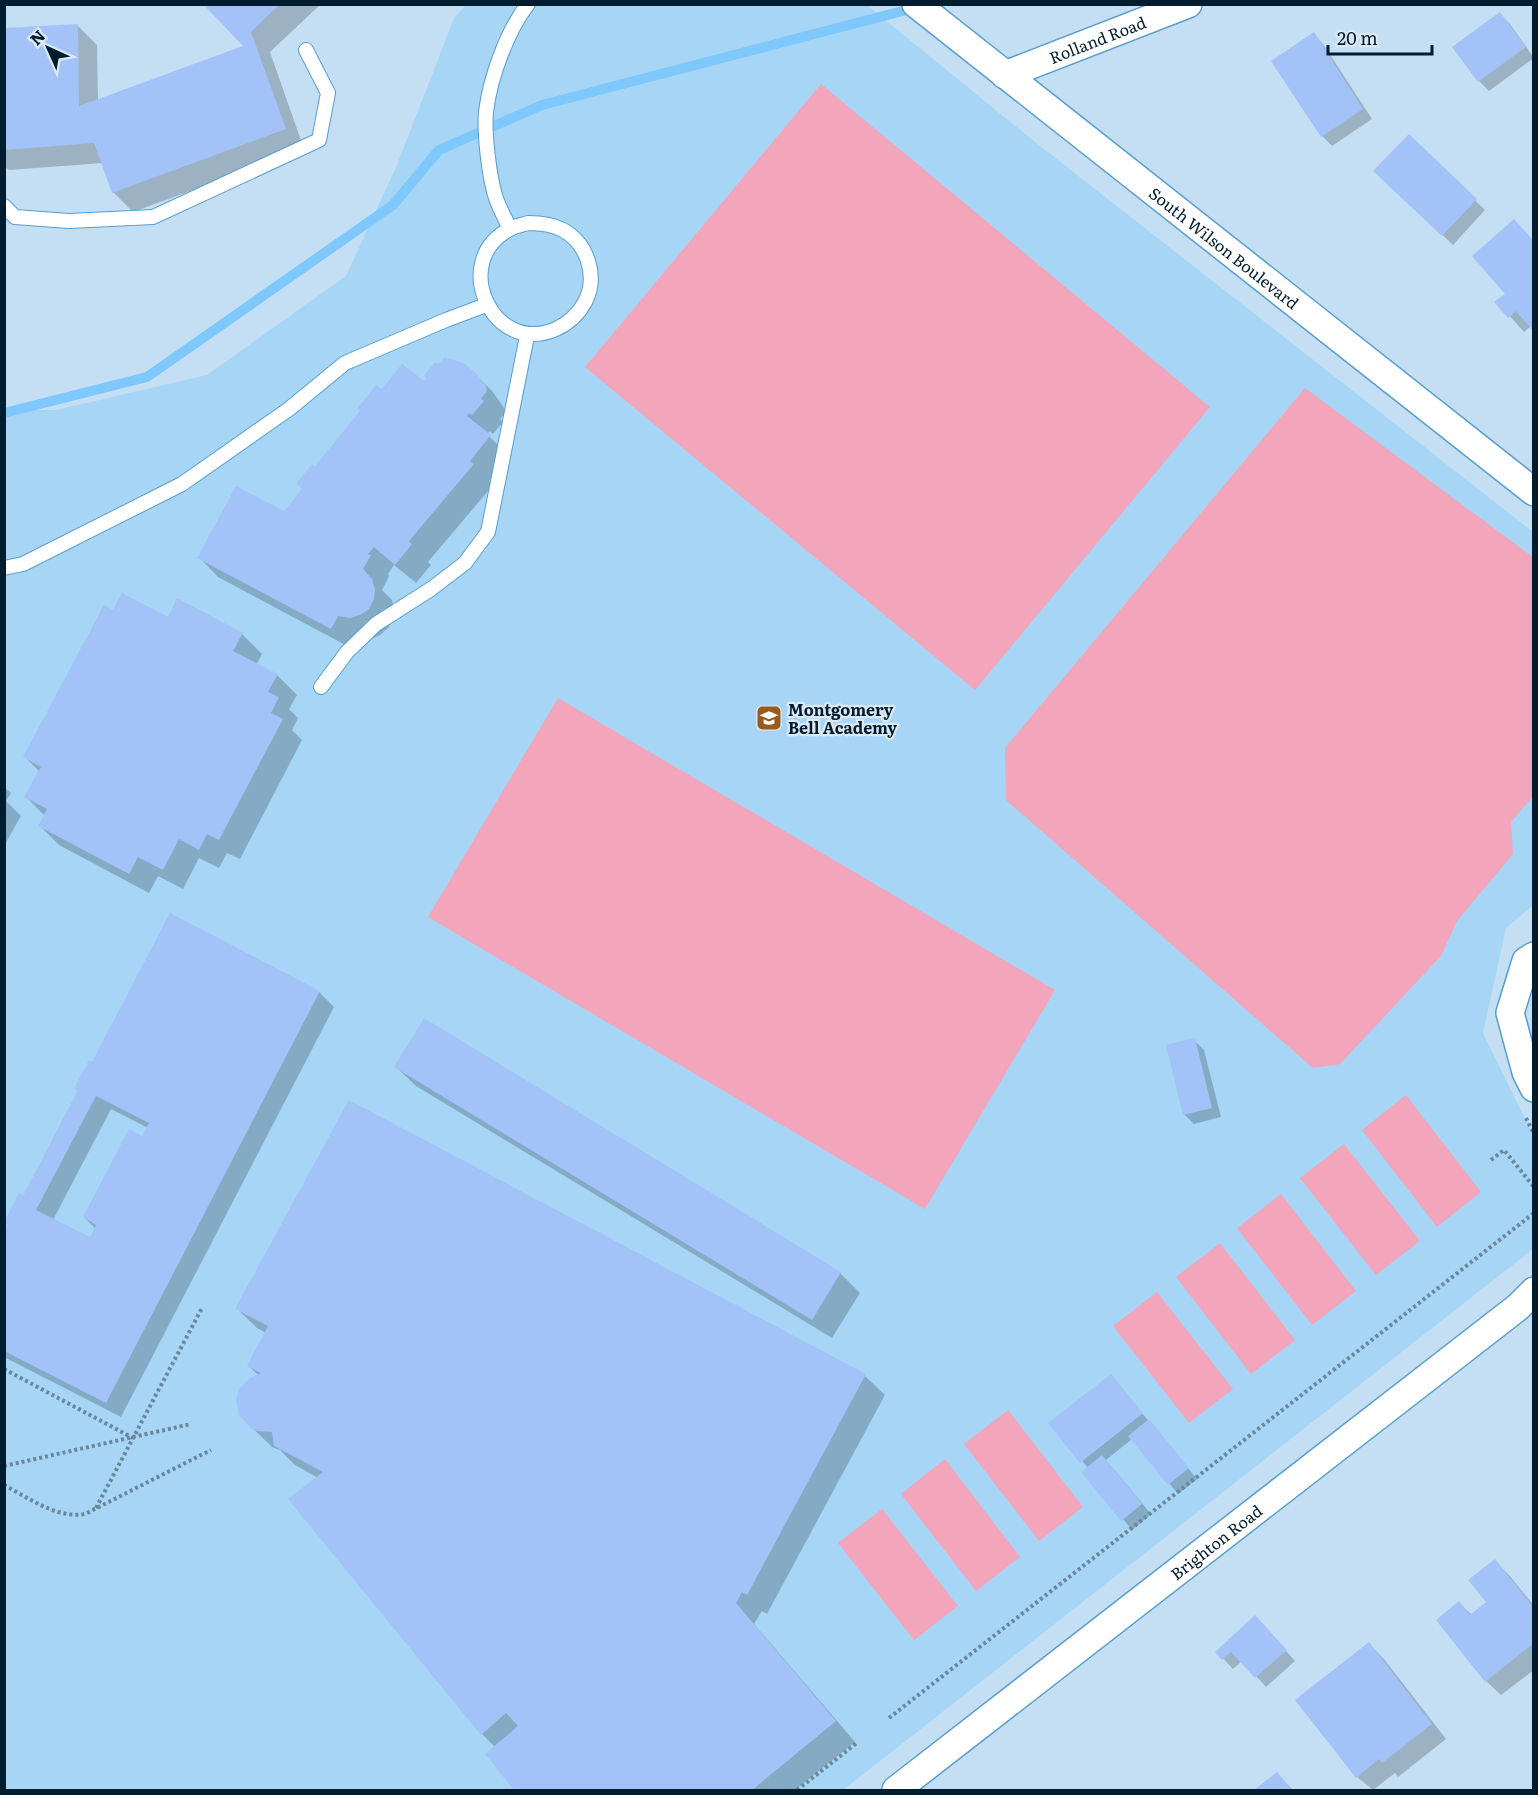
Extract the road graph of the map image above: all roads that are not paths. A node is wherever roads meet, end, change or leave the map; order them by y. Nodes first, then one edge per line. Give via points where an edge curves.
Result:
1 (916, 4) edge
2 (1188, 4) edge
3 (525, 8) edge
4 (306, 50) dead end
5 (1005, 75) junction
6 (4, 206) edge
7 (510, 229) junction
8 (486, 305) junction
9 (527, 336) junction
10 (1533, 492) edge
11 (4, 568) edge
12 (321, 687) dead end
13 (1533, 956) edge
14 (1533, 1088) edge
15 (1533, 1291) edge
16 (896, 1791) edge

1 - 5 street, South Wilson Boulevard
2 - 5 street, Rolland Road
3 - 7 lane via 500,59 486,112 495,195
4 - 6 lane via 328,93 319,140 153,217 37,219 15,217
5 - 10 street, South Wilson Boulevard
7 - 8 lane via 486,254 480,271
7 - 9 lane via 546,223 564,230 578,242 591,276 589,295 567,324
8 - 9 lane via 498,320
8 - 11 lane via 345,363 289,409 182,484 23,564
9 - 12 lane via 488,532 465,563 376,624 347,652
13 - 14 street via 1526,961 1510,1013
15 - 16 street, Brighton Road via 1499,1322

